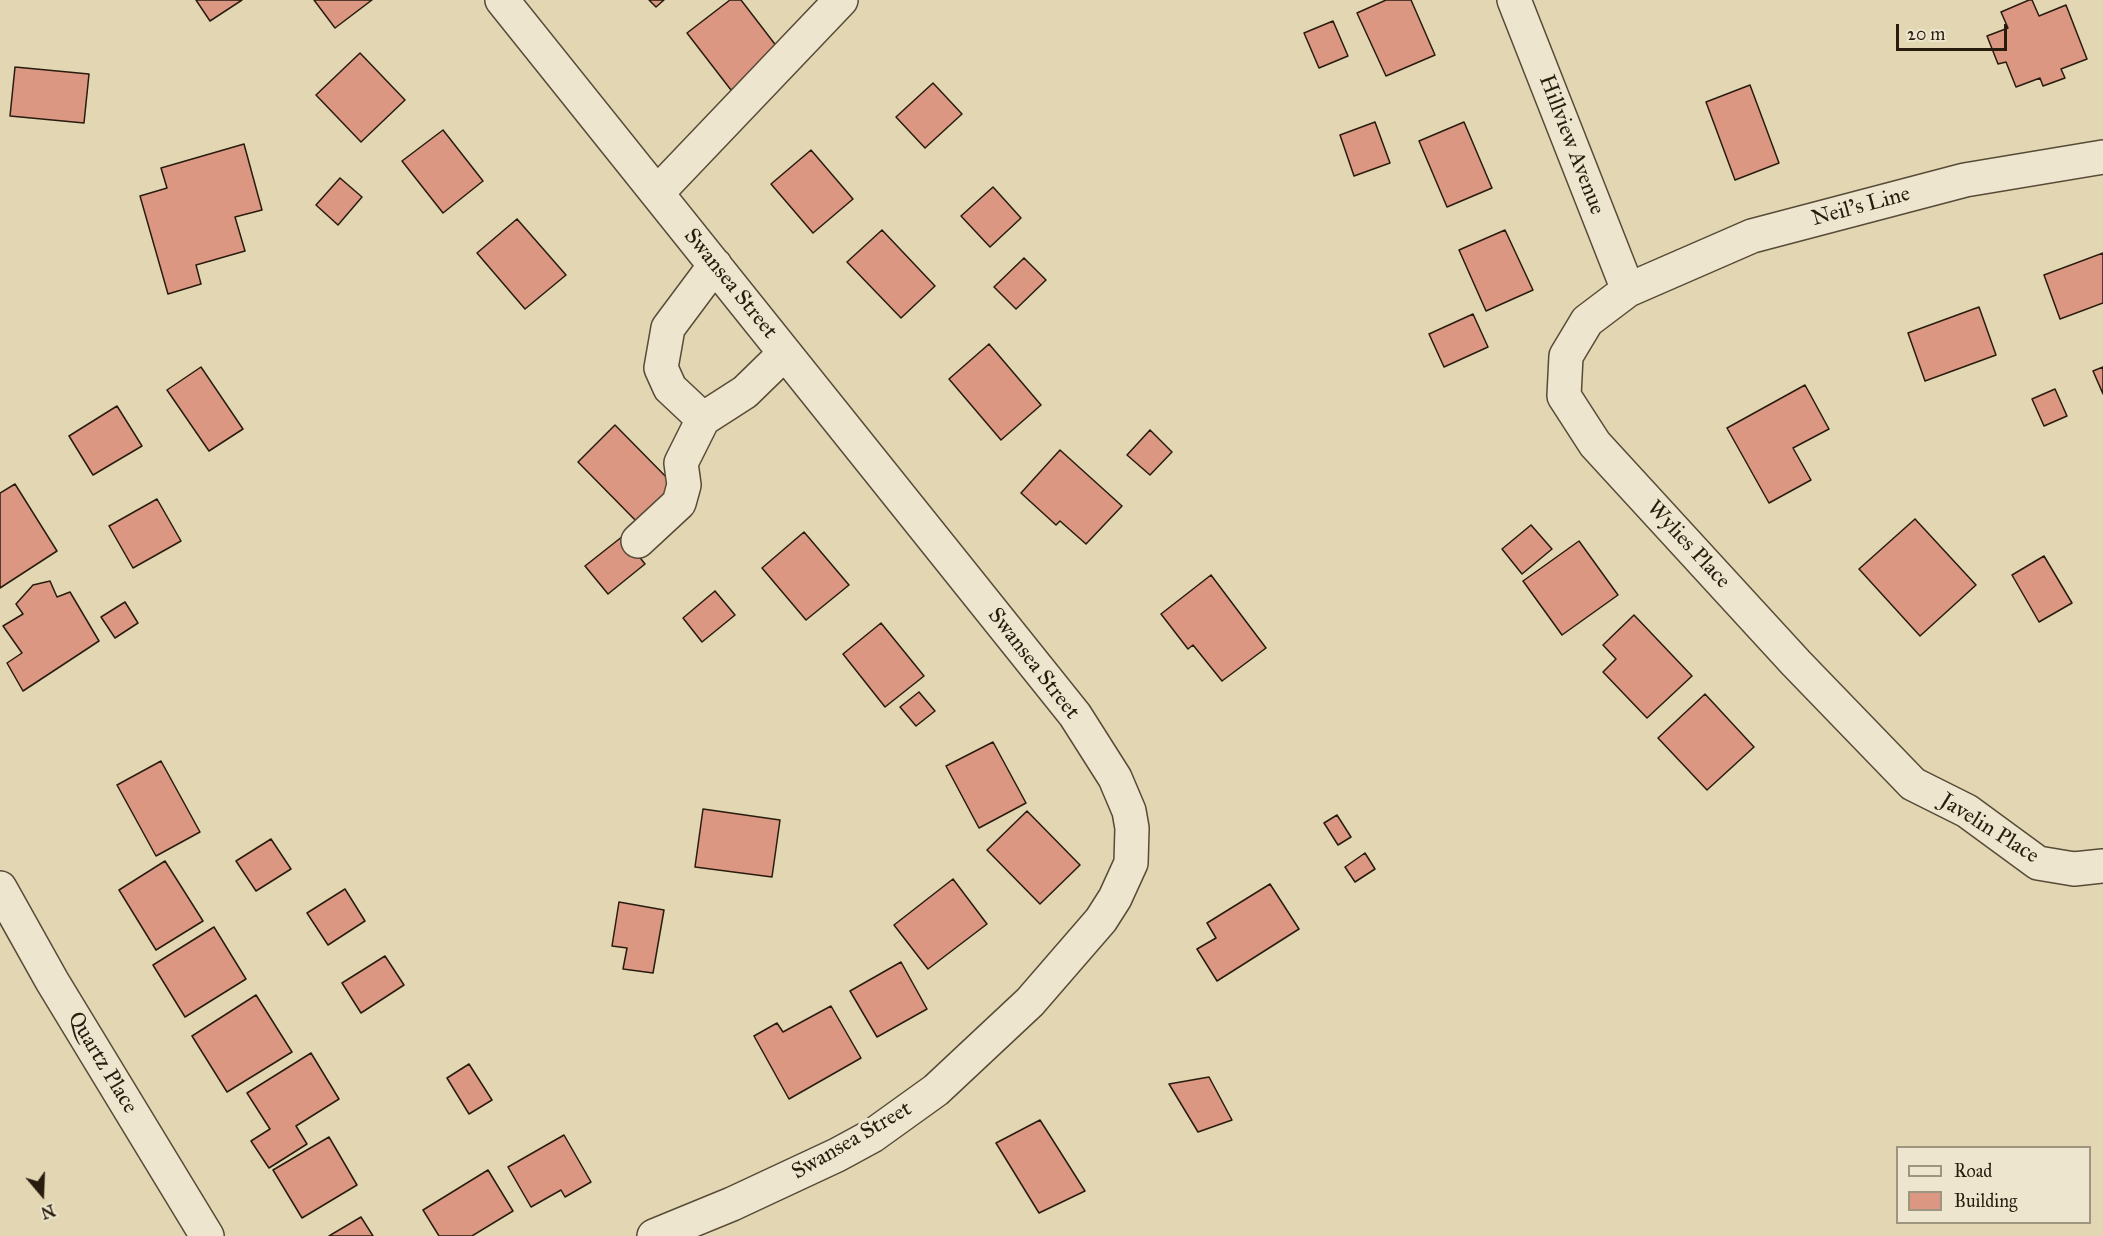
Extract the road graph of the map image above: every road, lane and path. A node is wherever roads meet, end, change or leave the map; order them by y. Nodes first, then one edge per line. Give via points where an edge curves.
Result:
1 (502, 0) edge
2 (841, 0) edge
3 (1514, 0) edge
4 (2103, 157) edge
5 (657, 193) junction
6 (715, 265) junction
7 (1628, 290) junction
8 (785, 353) junction
9 (703, 419) junction
10 (638, 541) dead end
11 (1913, 784) joint
12 (2103, 866) edge
13 (0, 888) edge
14 (207, 1236) edge
15 (654, 1236) edge

1 - 5 street, Swansea Street
2 - 5 street
3 - 7 street, Hillview Avenue
4 - 7 street, Neil's Line via 1965,180 1752,236
5 - 6 street, Swansea Street
6 - 8 street, Swansea Street
6 - 9 street via 668,328 661,368 670,388
7 - 11 street, Wylies Place via 1587,321 1566,356 1563,396 1595,444
8 - 9 street via 745,392
8 - 15 street, Swansea Street via 1075,715 1123,795 1132,828 1131,863 1101,920 1058,973 936,1090 837,1155
9 - 10 street via 681,463 684,485 679,503
11 - 12 street, Javelin Place via 1967,811 2038,863 2074,869
13 - 14 street, Quartz Place

